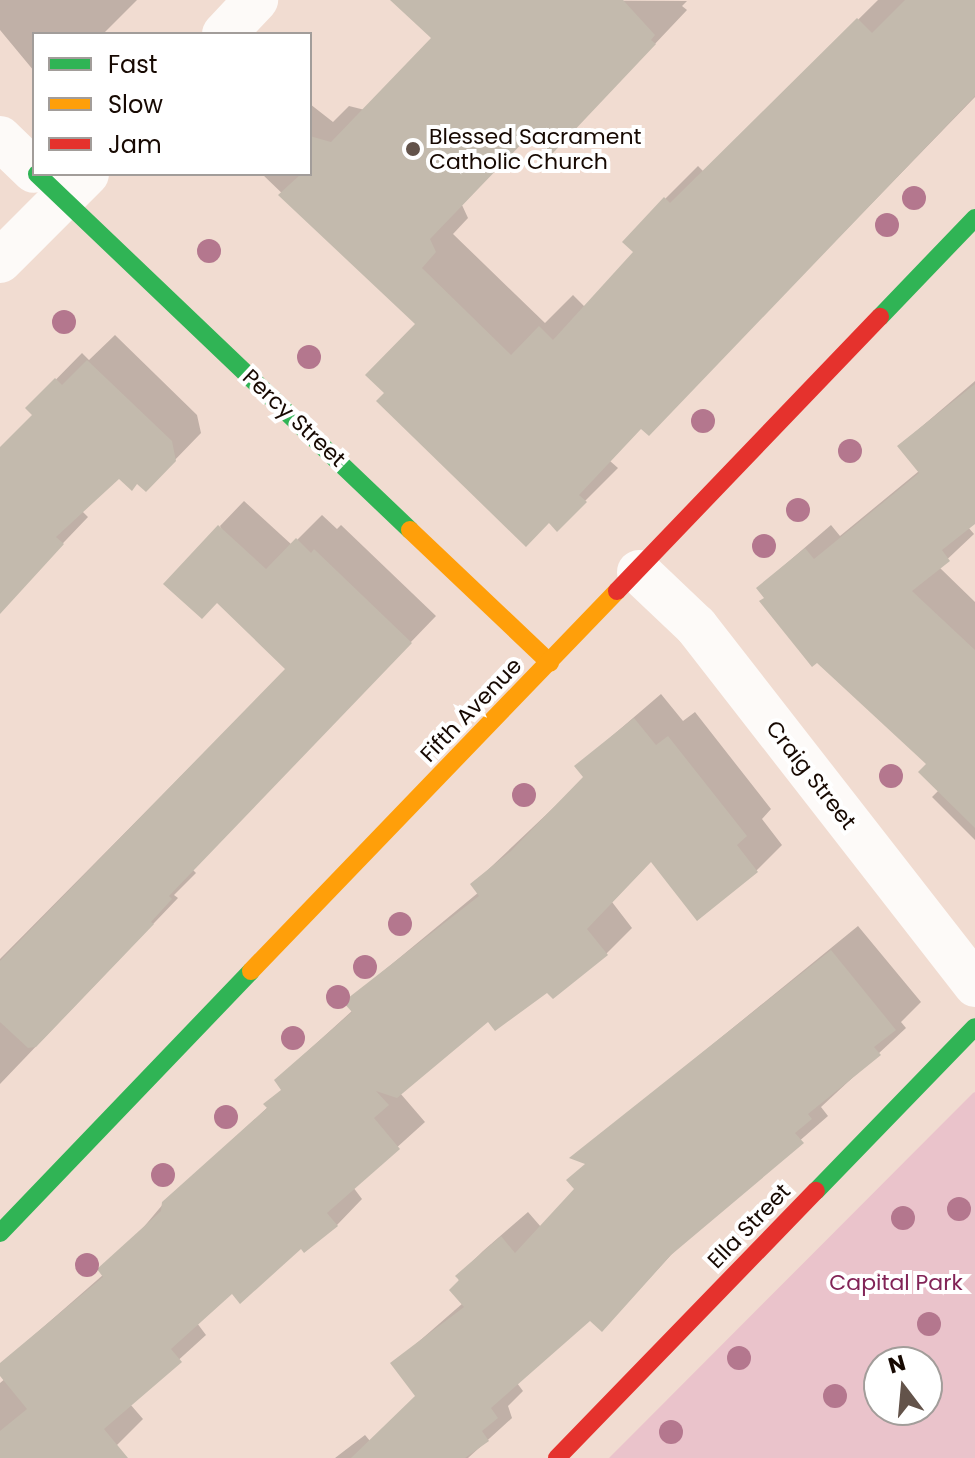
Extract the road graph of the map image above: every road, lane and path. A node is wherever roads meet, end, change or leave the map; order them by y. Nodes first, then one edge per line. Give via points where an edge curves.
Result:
1 (256, 0) edge
2 (226, 32) edge
3 (0, 138) edge
4 (32, 162) edge
5 (55, 179) edge
6 (975, 218) edge
7 (0, 261) edge
8 (639, 572) junction
9 (550, 663) junction
10 (975, 985) edge
11 (975, 1027) edge
12 (0, 1233) edge
13 (557, 1458) edge

1 - 2 street
3 - 4 street, Percy Street
5 - 7 street
5 - 9 street, Percy Street
6 - 8 street, Fifth Avenue
8 - 9 street, Fifth Avenue
8 - 10 street, Craig Street via 696,626
9 - 12 street, Fifth Avenue
11 - 13 street, Ella Street

